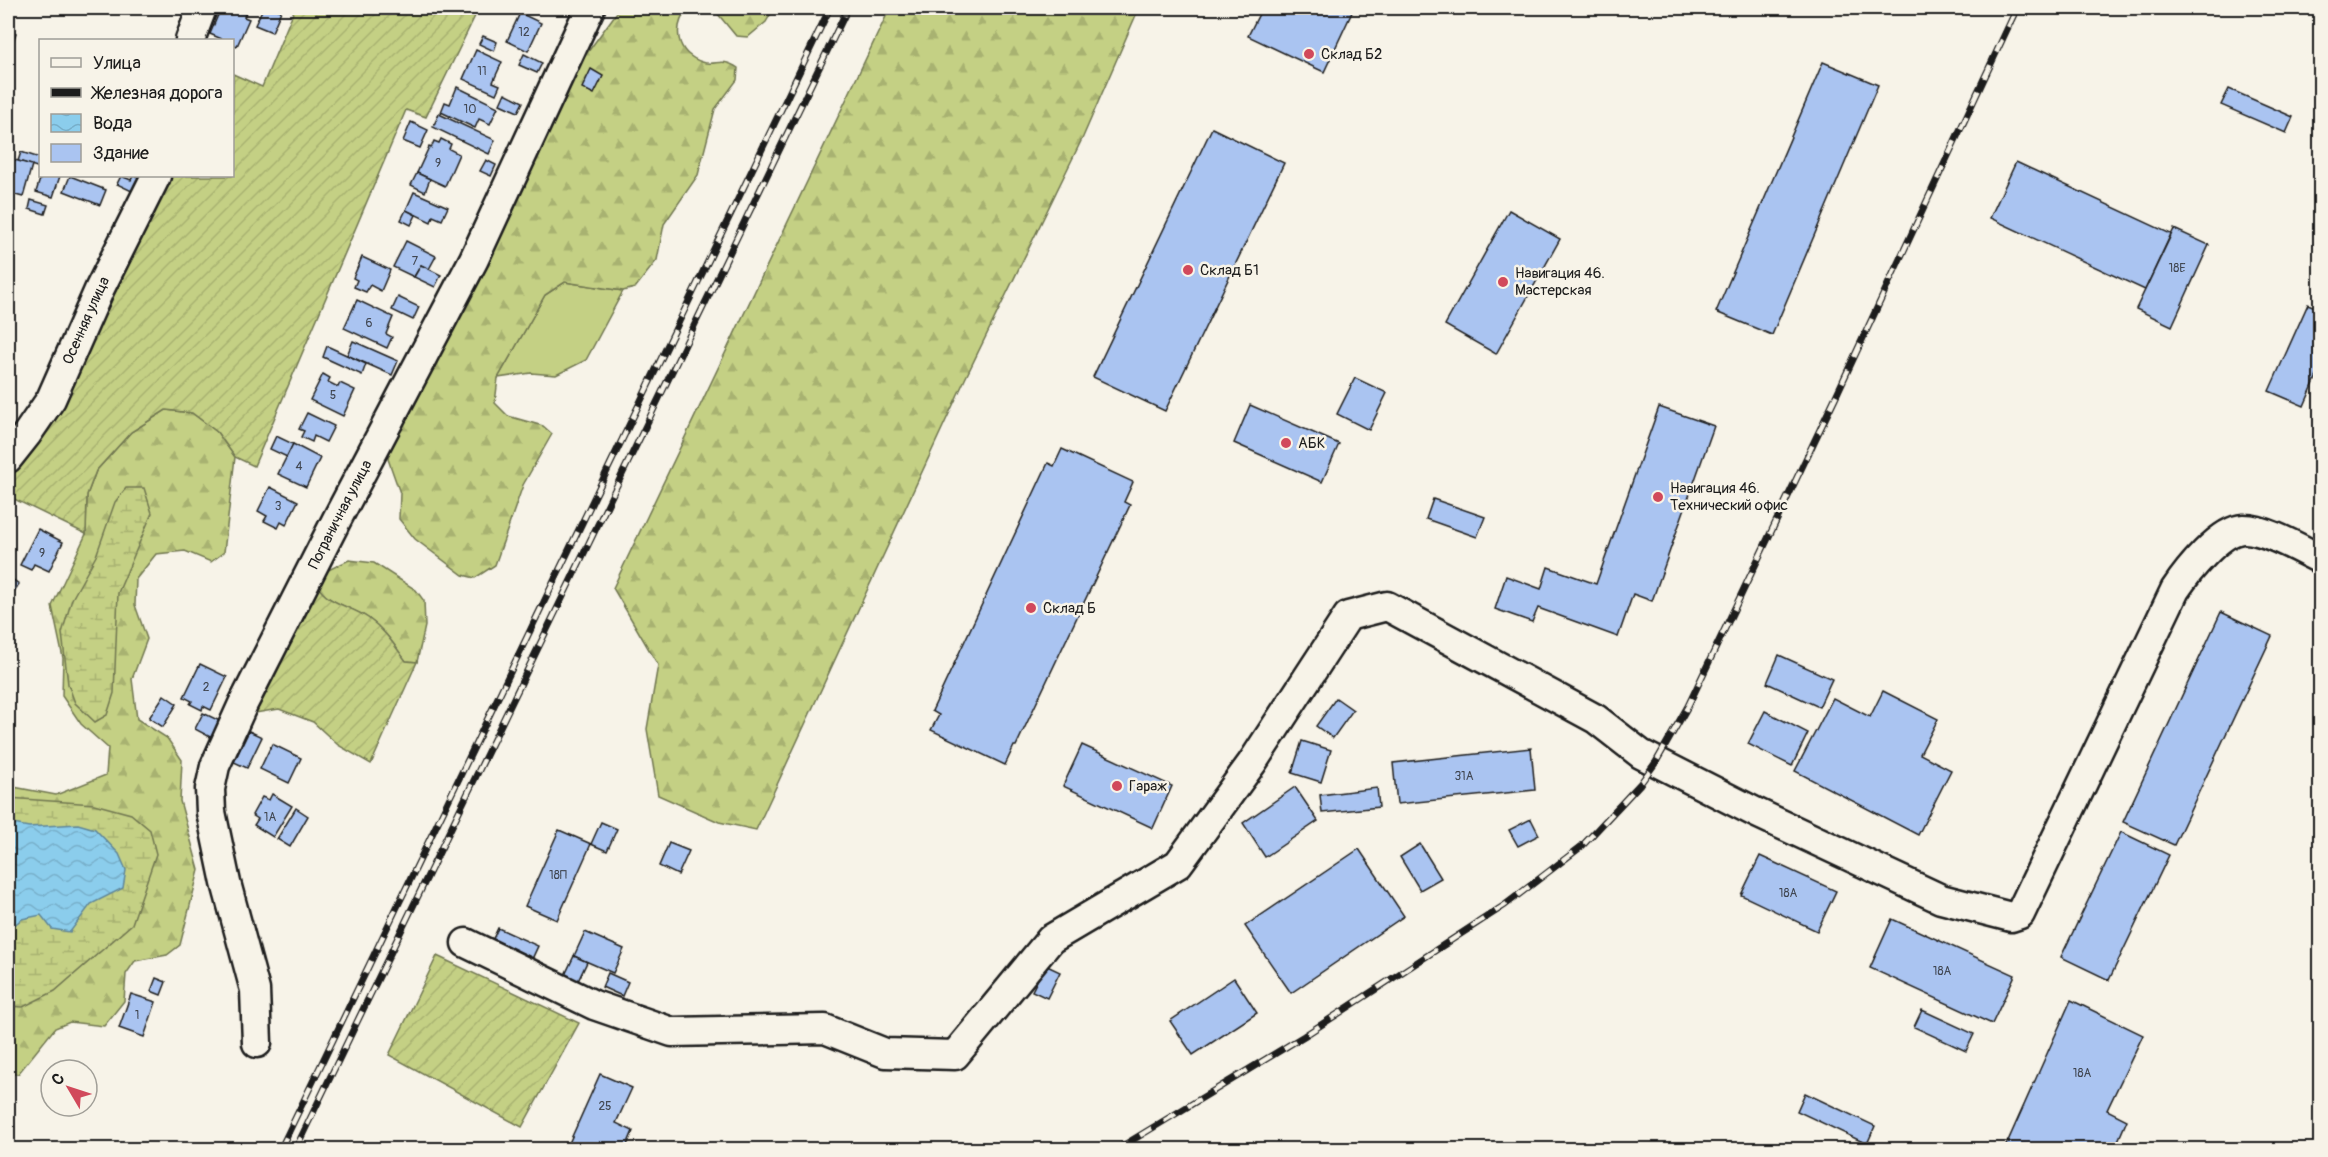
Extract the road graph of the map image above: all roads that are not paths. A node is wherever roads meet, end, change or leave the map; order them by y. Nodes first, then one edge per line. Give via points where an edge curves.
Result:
1 (202, 8) edge
2 (590, 8) edge
3 (190, 39) edge
4 (156, 177) edge
5 (8, 458) edge
6 (2320, 558) edge
7 (466, 943) dead end
8 (257, 1043) dead end

1 - 3 street
2 - 8 street, Пограничная улица via 474,259 337,519 215,766 210,789 211,813 255,990
4 - 5 street, Осенняя улица via 51,399
6 - 7 street via 2263,533 2241,529 2220,540 2196,561 2175,590 2020,914 2011,917 1941,899 1757,813 1641,754 1596,719 1387,606 1348,616 1252,763 1178,864 1051,939 956,1055 885,1053 825,1029 672,1032 594,1005

